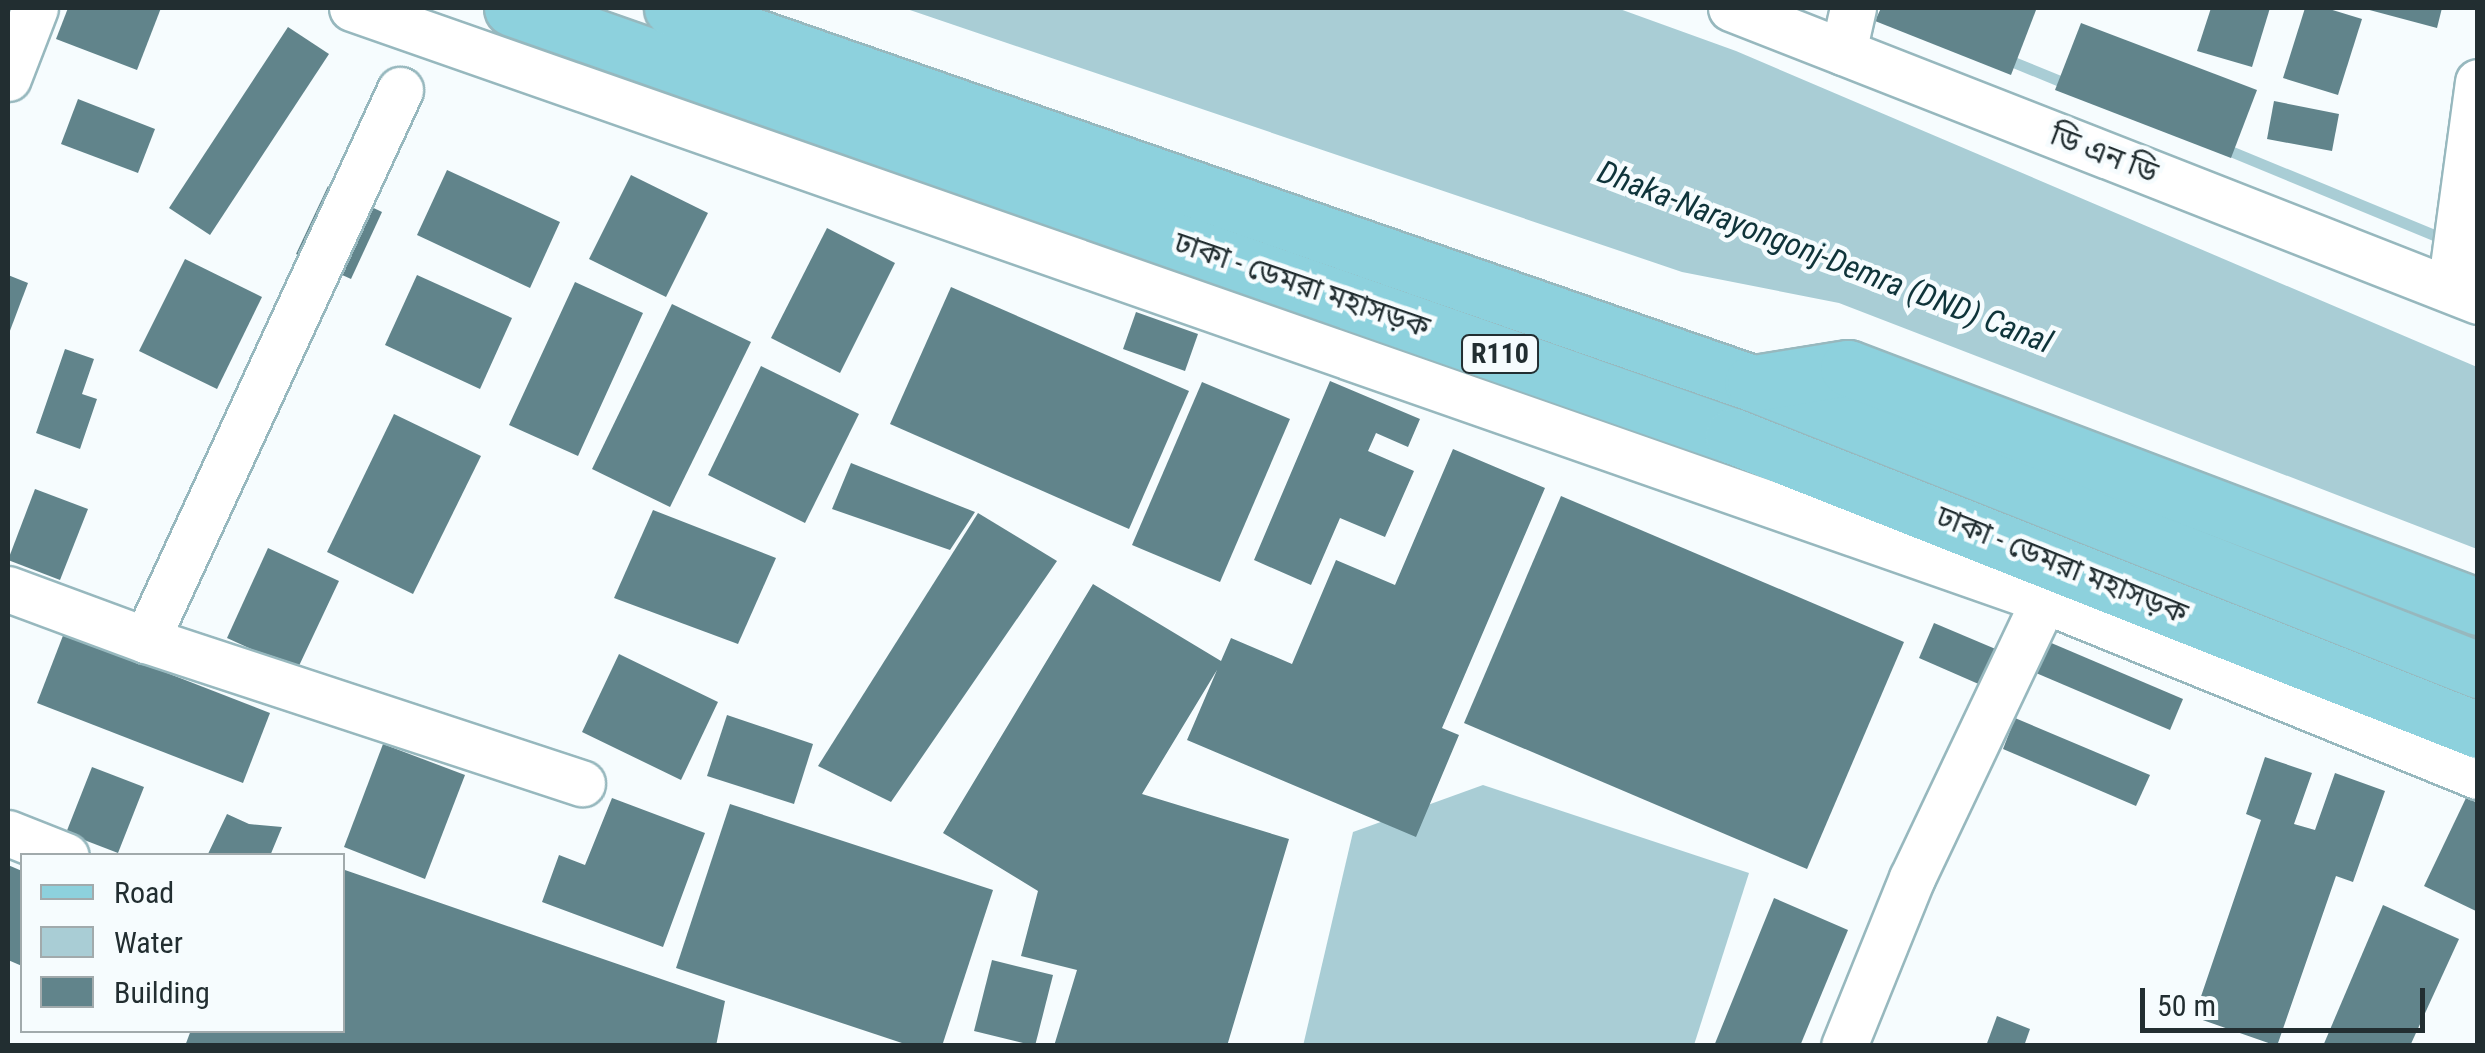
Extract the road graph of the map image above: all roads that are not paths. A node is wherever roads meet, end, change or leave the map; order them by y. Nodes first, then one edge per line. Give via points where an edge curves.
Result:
1 (35, 8) edge
2 (352, 8) edge
3 (512, 8) edge
4 (672, 8) edge
5 (1731, 8) edge
6 (1853, 8) edge
7 (1842, 52) junction
8 (8, 78) edge
9 (2478, 82) edge
10 (400, 90) dead end
11 (2464, 295) edge
12 (1752, 383) junction
13 (8, 589) edge
14 (2044, 600) junction
15 (2478, 607) edge
16 (146, 640) junction
17 (2478, 670) edge
18 (2478, 730) edge
19 (2478, 776) edge
20 (582, 783) dead end
21 (8, 832) edge
22 (59, 853) edge
23 (1844, 1046) edge

1 - 8 street
2 - 14 street
3 - 18 main road, ঢাকা - ডেমরা মহাসড়ক / R110 via 1734,436
4 - 12 main road, ঢাকা - ডেমরা মহাসড়ক / R110
5 - 7 street, ডি এন ডি
6 - 7 street
7 - 11 street, ডি এন ডি
9 - 11 street
10 - 16 street
12 - 15 main road via 1848,368
12 - 17 main road, ঢাকা - ডেমরা মহাসড়ক / R110
13 - 16 street
14 - 19 street
14 - 23 street via 1912,878
16 - 20 street
21 - 22 street

